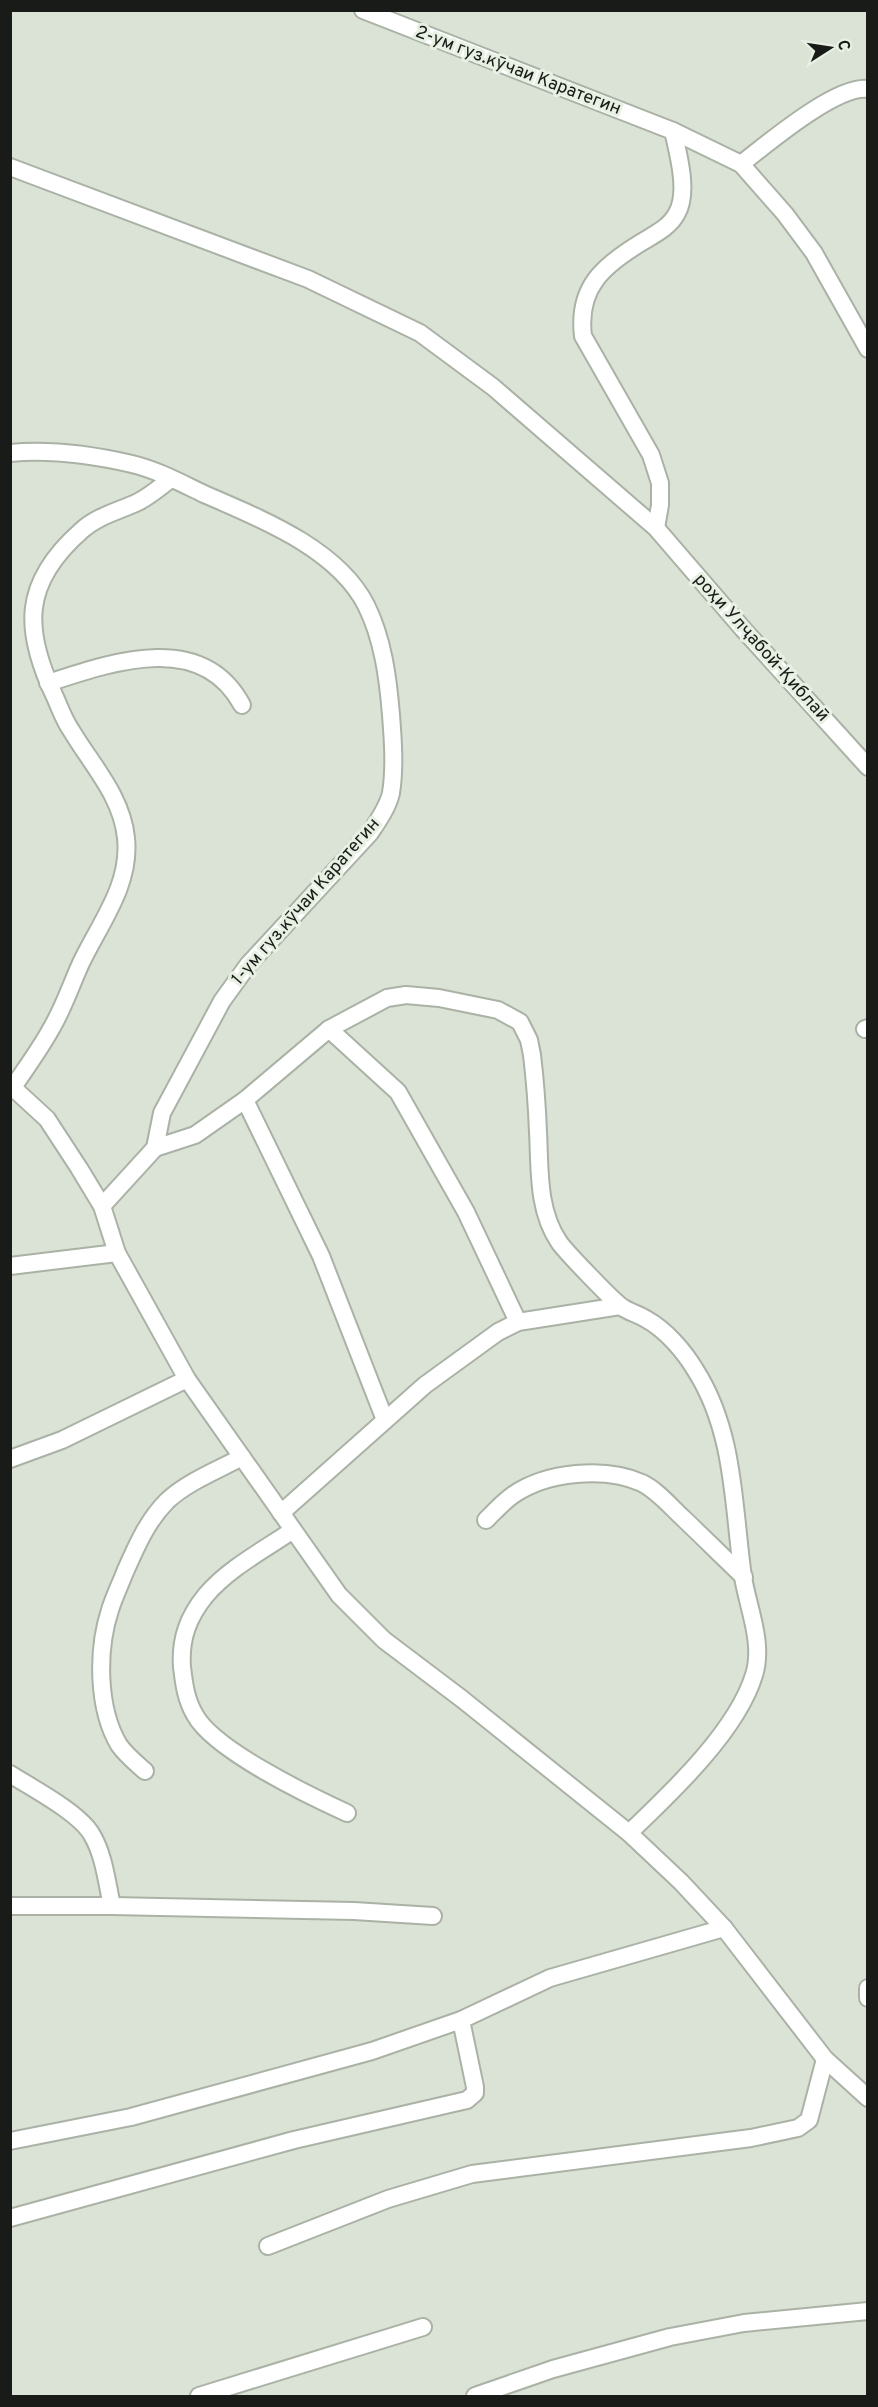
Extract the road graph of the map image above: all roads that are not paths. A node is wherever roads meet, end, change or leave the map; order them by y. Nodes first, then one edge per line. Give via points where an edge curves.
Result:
1 (363, 10) edge
2 (867, 89) edge
3 (673, 131) junction
4 (741, 164) junction
5 (10, 167) edge
6 (867, 349) edge
7 (10, 453) edge
8 (171, 479) junction
9 (656, 528) junction
10 (48, 683) junction
11 (242, 705) dead end
12 (867, 767) edge
13 (330, 1029) junction
14 (12, 1085) edge
15 (245, 1100) junction
16 (155, 1148) junction
17 (102, 1206) junction
18 (117, 1253) junction
19 (10, 1266) edge
20 (620, 1306) junction
21 (518, 1322) junction
22 (187, 1379) junction
23 (385, 1420) junction
24 (242, 1457) junction
25 (10, 1459) edge
26 (281, 1513) junction
27 (486, 1520) dead end
28 (293, 1530) junction
29 (744, 1577) junction
30 (145, 1771) dead end
31 (10, 1774) edge
32 (347, 1813) dead end
33 (628, 1833) junction
34 (10, 1906) edge
35 (112, 1906) junction
36 (433, 1916) dead end
37 (724, 1928) junction
38 (867, 1988) edge
39 (867, 1998) edge
40 (462, 2020) junction
41 (825, 2059) junction
42 (867, 2097) edge
43 (10, 2141) edge
44 (10, 2218) edge
45 (268, 2246) dead end
46 (867, 2311) edge
47 (423, 2327) dead end
48 (199, 2397) edge
49 (475, 2397) edge

1 - 3 street, 2-ум гуз.кӯчаи Каратегин
2 - 4 street via 848,91 825,103
3 - 4 street, 2-ум гуз.кӯчаи Каратегин
3 - 9 street via 682,188 678,212 664,229 622,254 595,279 580,315 583,336 651,455 660,483
4 - 6 street, 2-ум гуз.кӯчаи Каратегин via 814,253
5 - 9 street, роҳи Улҷабой-Қиблаӣ via 308,279 420,333 493,387
7 - 8 street, 1-ум гуз.кӯчаи Каратегин via 79,455 135,465
8 - 10 street via 150,496 83,529 45,575 32,623 36,650
8 - 16 street, 1-ум гуз.кӯчаи Каратегин via 288,532 327,559 350,583 366,604 382,648 388,681 392,766 391,794 370,833 248,965 222,1001 162,1113
9 - 12 street, роҳи Улҷабой-Қиблаӣ
10 - 11 street via 119,661 179,660 211,669 234,688
10 - 14 street via 70,729 116,801 124,825 126,857 113,902 52,1028
13 - 15 street
13 - 20 street via 387,998 406,995 481,1005 520,1022 532,1055 542,1192 551,1225 559,1242
13 - 21 street via 398,1092 466,1212
14 - 17 street via 47,1119
15 - 16 street via 195,1135
15 - 23 street via 321,1256
16 - 17 street
17 - 18 street
18 - 19 street
18 - 22 street
20 - 21 street
20 - 29 street via 666,1334 696,1370 711,1402 724,1438 734,1486
21 - 23 street via 475,1348
22 - 24 street
22 - 25 street via 62,1440
23 - 26 street
24 - 26 street
24 - 30 street via 168,1500 134,1550 110,1610 102,1663 109,1723 119,1745
26 - 28 street
27 - 29 street via 512,1495 544,1480 589,1473 621,1477 642,1484 661,1497
28 - 32 street via 222,1578 186,1625 181,1651 187,1700 196,1718 214,1736 310,1796
28 - 33 street via 339,1595 384,1640
29 - 33 street via 757,1648 754,1676 745,1697 723,1736
31 - 35 street via 88,1828 97,1846
33 - 37 street
34 - 35 street
35 - 36 street
37 - 40 street via 550,1978
37 - 41 street
38 - 39 street
40 - 43 street via 372,2051 131,2117
40 - 44 street via 475,2087 467,2100 283,2143
41 - 42 street
41 - 45 street via 809,2120 798,2128 472,2174 388,2199
46 - 49 street via 744,2323 670,2337 552,2369
47 - 48 street

